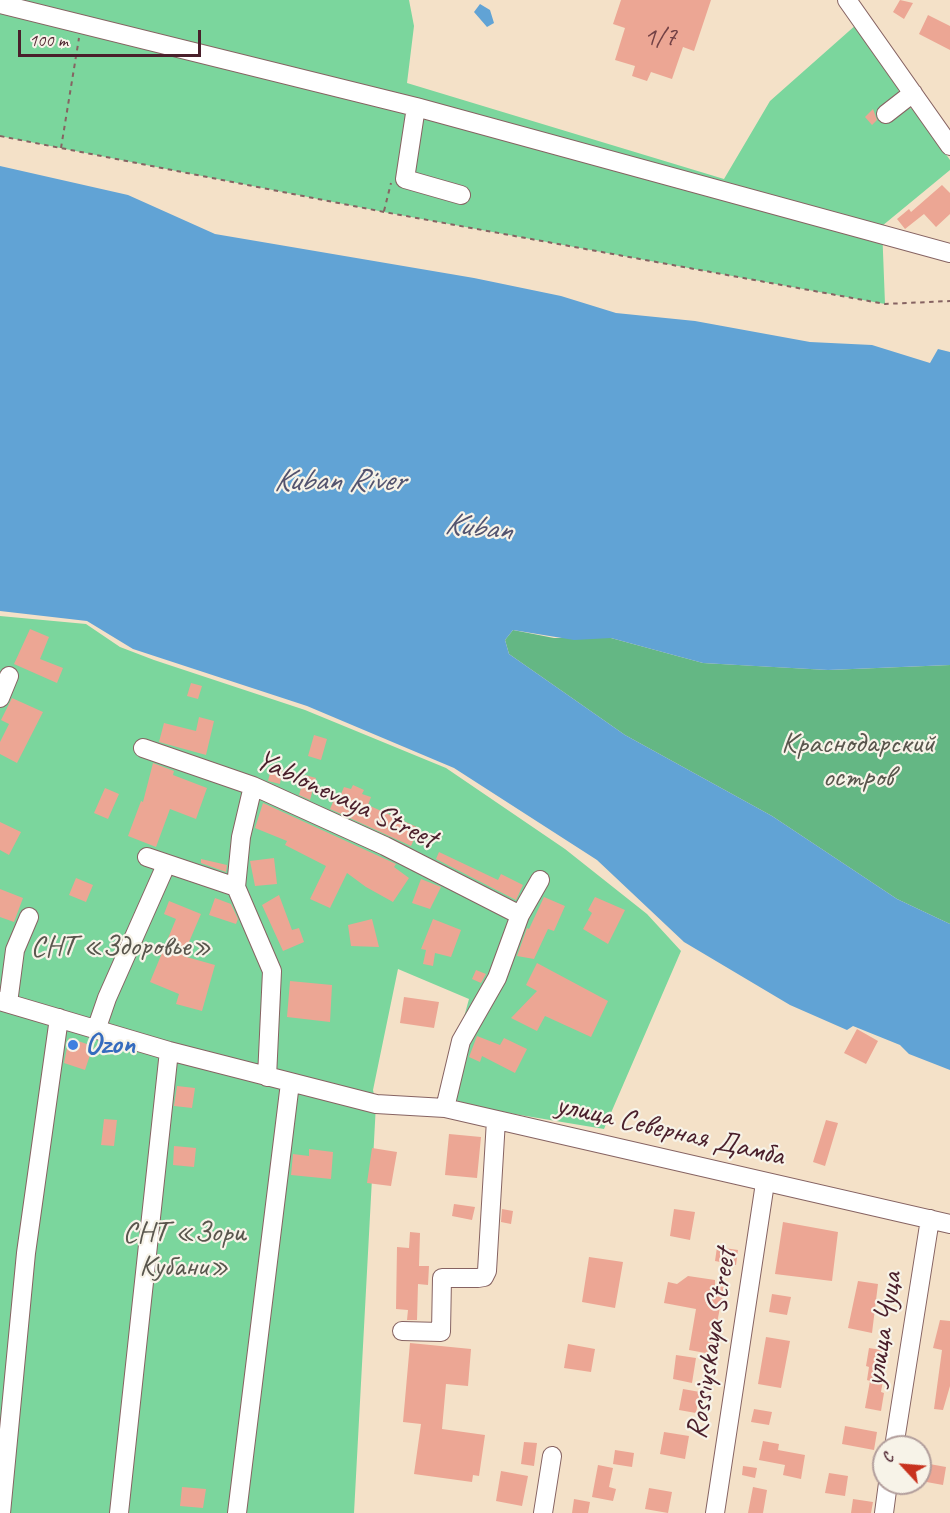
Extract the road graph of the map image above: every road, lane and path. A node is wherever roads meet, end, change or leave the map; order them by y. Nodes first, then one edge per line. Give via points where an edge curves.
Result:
1 (847, 0) edge
2 (0, 4) edge
3 (82, 24) junction
4 (913, 93) junction
5 (416, 107) junction
6 (886, 114) dead end
7 (0, 136) edge
8 (950, 146) edge
9 (61, 149) junction
10 (405, 179) junction
11 (461, 195) dead end
12 (384, 212) junction
13 (950, 253) edge
14 (950, 301) edge
15 (9, 676) dead end
16 (0, 698) edge
17 (143, 748) dead end
18 (253, 786) junction
19 (147, 857) dead end
20 (165, 865) junction
21 (540, 880) dead end
22 (236, 887) junction
23 (520, 915) junction
24 (29, 917) dead end
25 (4, 1002) edge
26 (59, 1018) junction
27 (96, 1030) junction
28 (170, 1051) junction
29 (267, 1077) junction
30 (290, 1083) junction
31 (445, 1108) junction
32 (496, 1120) junction
33 (765, 1183) junction
34 (930, 1219) junction
35 (950, 1224) edge
36 (950, 1234) edge
37 (402, 1331) dead end
38 (896, 1435) edge
39 (552, 1456) dead end
40 (886, 1495) edge
41 (1, 1513) edge
42 (119, 1513) edge
43 (237, 1513) edge
44 (543, 1513) edge
45 (715, 1513) edge
46 (884, 1513) edge

1 - 4 street
2 - 3 street
3 - 5 street
3 - 9 path
4 - 6 street
4 - 8 street
5 - 10 street
5 - 13 street
7 - 9 path
9 - 12 path
10 - 11 street
10 - 12 path via 389,183
12 - 14 path via 885,304
15 - 16 street
17 - 18 street, Yablonevaya Street
18 - 22 street via 241,837
18 - 23 street, Yablonevaya Street via 385,846
19 - 20 street
20 - 22 street
20 - 27 street
21 - 23 street
22 - 29 street via 272,971
23 - 31 street via 498,978 461,1041
24 - 25 street via 15,950
25 - 26 street, улица Северная Дамба
26 - 27 street, улица Северная Дамба
26 - 41 street via 26,1253
27 - 28 street, улица Северная Дамба
28 - 29 street, улица Северная Дамба
28 - 42 street
29 - 30 street, улица Северная Дамба
30 - 31 street, улица Северная Дамба via 376,1104
30 - 43 street
31 - 32 street, улица Северная Дамба
32 - 33 street, улица Северная Дамба
32 - 37 street via 487,1271 478,1278 442,1278 441,1332
33 - 34 street, улица Северная Дамба
33 - 45 street, Rossiyskaya Street
34 - 35 street, улица Северная Дамба
34 - 36 street
34 - 38 street, улица Чуца
39 - 44 street
40 - 46 street

